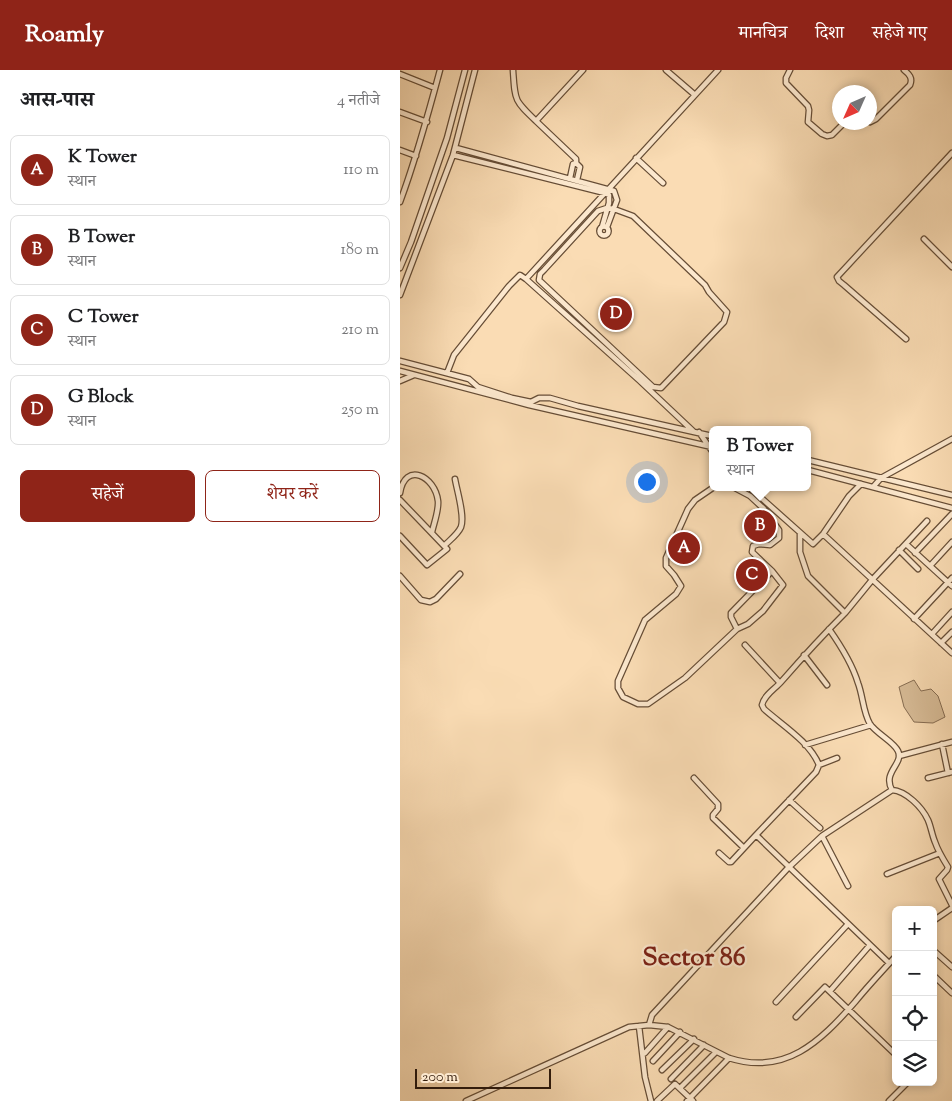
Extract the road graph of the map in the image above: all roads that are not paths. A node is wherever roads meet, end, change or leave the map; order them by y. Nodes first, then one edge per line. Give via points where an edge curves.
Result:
1 (440, 70) edge
2 (465, 70) edge
3 (476, 70) edge
4 (513, 70) edge
5 (583, 70) edge
6 (666, 70) edge
7 (718, 70) edge
8 (790, 70) edge
9 (904, 70) edge
10 (400, 74) edge
11 (435, 88) junction
12 (695, 95) junction
13 (400, 112) edge
14 (877, 118) edge
15 (536, 121) junction
16 (427, 122) junction
17 (837, 130) edge
18 (456, 148) junction
19 (400, 150) edge
20 (952, 153) edge
21 (453, 155) junction
22 (416, 156) junction
23 (636, 158) junction
24 (576, 163) junction
25 (570, 178) junction
26 (577, 180) junction
27 (663, 182) dead end
28 (607, 191) junction
29 (401, 194) edge
30 (400, 202) edge
31 (607, 208) junction
32 (614, 209) junction
33 (924, 239) dead end
34 (952, 267) edge
35 (400, 268) edge
36 (526, 279) junction
37 (400, 295) edge
38 (906, 339) dead end
39 (400, 361) edge
40 (400, 371) edge
41 (447, 373) junction
42 (414, 375) junction
43 (400, 381) edge
44 (693, 430) junction
45 (699, 432) junction
46 (709, 435) edge
47 (952, 439) edge
48 (709, 445) edge
49 (709, 446) edge
50 (811, 461) edge
51 (811, 471) edge
52 (881, 478) junction
53 (455, 479) dead end
54 (861, 484) junction
55 (874, 487) junction
56 (709, 490) edge
57 (741, 491) edge
58 (753, 491) edge
59 (400, 493) edge
60 (952, 495) edge
61 (400, 500) edge
62 (952, 508) edge
63 (952, 514) edge
64 (927, 521) dead end
65 (432, 532) junction
66 (800, 534) junction
67 (823, 534) junction
68 (400, 536) edge
69 (952, 542) edge
70 (906, 544) junction
71 (445, 545) junction
72 (899, 550) junction
73 (915, 553) junction
74 (930, 566) junction
75 (918, 569) dead end
76 (772, 571) junction
77 (460, 574) dead end
78 (400, 576) edge
79 (952, 578) edge
80 (872, 580) junction
81 (950, 585) edge
82 (952, 612) edge
83 (845, 613) junction
84 (914, 619) junction
85 (737, 629) junction
86 (829, 629) junction
87 (952, 632) edge
88 (932, 634) junction
89 (941, 643) junction
90 (745, 645) dead end
91 (952, 653) edge
92 (804, 655) junction
93 (780, 683) junction
94 (827, 685) dead end
95 (871, 725) junction
96 (952, 742) edge
97 (942, 744) junction
98 (806, 745) junction
99 (899, 756) junction
100 (837, 758) dead end
101 (818, 765) junction
102 (950, 773) edge
103 (694, 778) dead end
104 (928, 778) dead end
105 (892, 790) junction
106 (789, 800) junction
107 (820, 828) dead end
108 (756, 835) junction
109 (822, 836) junction
110 (744, 848) junction
111 (720, 853) dead end
112 (940, 853) junction
113 (788, 868) junction
114 (888, 874) dead end
115 (848, 886) dead end
116 (952, 906) edge
117 (937, 918) edge
118 (848, 924) junction
119 (870, 945) junction
120 (934, 951) edge
121 (892, 960) edge
122 (889, 963) junction
123 (952, 967) edge
124 (937, 979) edge
125 (830, 991) junction
126 (952, 993) edge
127 (776, 1002) dead end
128 (849, 1008) junction
129 (796, 1017) dead end
130 (649, 1025) junction
131 (639, 1026) junction
132 (668, 1027) junction
133 (680, 1032) junction
134 (694, 1039) junction
135 (704, 1045) junction
136 (892, 1051) edge
137 (716, 1052) junction
138 (645, 1053) dead end
139 (729, 1058) junction
140 (653, 1061) dead end
141 (662, 1070) dead end
142 (671, 1079) dead end
143 (904, 1086) edge
144 (680, 1088) junction
145 (690, 1100) edge
146 (466, 1101) edge
147 (651, 1101) edge
148 (657, 1101) edge
149 (891, 1101) edge

1 - 11 street
2 - 35 street via 447,138
3 - 18 street
4 - 15 street via 517,102
5 - 15 street
6 - 12 street
7 - 12 street
8 - 17 street via 786,83 808,106 808,122 827,136
9 - 14 street via 910,75 910,85
10 - 11 street
11 - 16 street
12 - 23 street
13 - 16 street
15 - 24 street via 576,159
16 - 22 street
18 - 21 street
18 - 25 street
19 - 22 street
20 - 38 street via 837,277
21 - 28 street
21 - 37 street
22 - 29 street
23 - 27 street
23 - 28 street
24 - 25 street
24 - 26 street via 580,167
25 - 26 street
26 - 28 street
28 - 31 street via 610,198
28 - 32 street via 614,191 616,195
28 - 36 street
29 - 30 street
31 - 32 street
31 - 32 street via 604,227
31 - 32 street via 598,211 540,274 539,280 654,387 661,388 724,322 727,312 705,285 633,216
33 - 34 street
36 - 41 street via 518,276 509,286 454,355
36 - 44 street
39 - 41 street
40 - 42 street
41 - 44 street via 512,398 531,402 550,398
42 - 43 street
42 - 49 street
44 - 45 street
45 - 46 street
45 - 48 street
47 - 52 street
50 - 52 street
51 - 54 street
52 - 55 street
52 - 60 street
53 - 71 street via 462,524
54 - 55 street
54 - 67 street via 840,507
55 - 62 street
56 - 85 street via 688,508 666,558 666,566 681,586 645,620 618,681 618,688 623,697 638,704 648,704 686,678
57 - 76 street via 764,509 779,530 779,538 770,545 753,546 752,552
58 - 66 street
59 - 65 street via 401,484 407,477 419,474 428,480 439,504
61 - 65 street
63 - 73 street
64 - 70 street
65 - 71 street
66 - 67 street via 813,544
66 - 83 street via 800,552 808,576
67 - 80 street
68 - 71 street via 427,565 447,549
69 - 74 street
70 - 72 street
70 - 73 street
72 - 75 street
72 - 80 street
73 - 74 street
74 - 81 street
76 - 85 street via 731,613
76 - 85 street via 783,585 763,611
77 - 78 street via 430,602 421,600
79 - 81 street
80 - 83 street
80 - 84 street
81 - 84 street
82 - 88 street
83 - 86 street
84 - 88 street
86 - 92 street
86 - 95 street via 855,672
87 - 89 street
88 - 89 street
89 - 91 street
90 - 93 street
92 - 93 street
92 - 94 street
93 - 98 street via 763,699 762,705
95 - 98 street
95 - 99 street via 896,748
96 - 97 street
97 - 99 street
97 - 102 street
98 - 101 street
99 - 105 street via 889,775
100 - 101 street
101 - 106 street via 816,772
102 - 104 street
103 - 110 street via 718,804 713,818
105 - 109 street
105 - 112 street via 904,794 925,815
106 - 107 street
106 - 108 street
108 - 110 street
108 - 113 street
109 - 113 street
109 - 115 street
110 - 111 street via 731,862
112 - 114 street
112 - 116 street via 948,869 940,876 940,881
113 - 118 street
113 - 130 street via 652,1015
116 - 117 street
118 - 119 street
118 - 127 street
119 - 122 street
119 - 125 street
120 - 123 street
121 - 122 street
122 - 128 street
124 - 126 street
125 - 128 street
125 - 129 street via 824,988
128 - 136 street
128 - 139 street via 815,1043 786,1058 761,1064
130 - 131 street
130 - 132 street
131 - 146 street via 609,1036
131 - 147 street
132 - 133 street
132 - 138 street
133 - 134 street
133 - 140 street
134 - 135 street
134 - 141 street
135 - 137 street
135 - 142 street
137 - 139 street
137 - 144 street
139 - 145 street
143 - 149 street
144 - 145 street
144 - 148 street via 675,1084

